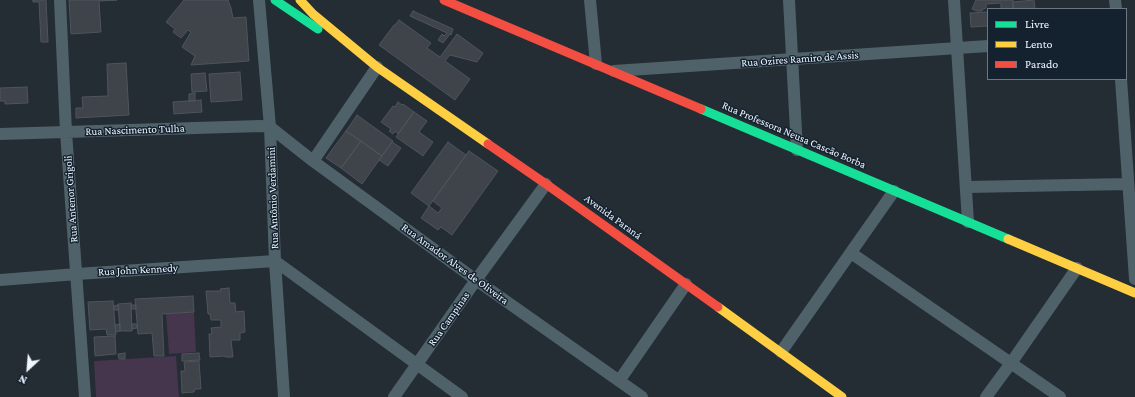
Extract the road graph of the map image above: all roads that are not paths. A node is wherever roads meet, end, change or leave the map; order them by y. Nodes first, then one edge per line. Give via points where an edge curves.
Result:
1 (60, 0) edge
2 (259, 0) edge
3 (275, 0) edge
4 (300, 0) edge
5 (444, 0) edge
6 (590, 0) edge
7 (788, 0) edge
8 (954, 0) edge
9 (987, 46) edge
10 (958, 49) junction
11 (367, 59) junction
12 (792, 60) junction
13 (596, 64) junction
14 (377, 67) junction
15 (613, 71) junction
16 (1121, 80) edge
17 (270, 127) junction
18 (66, 132) junction
19 (0, 134) edge
20 (797, 150) junction
21 (313, 161) junction
22 (546, 184) junction
23 (1128, 184) junction
24 (966, 187) junction
25 (894, 191) junction
26 (968, 222) junction
27 (851, 253) junction
28 (275, 261) junction
29 (1077, 268) junction
30 (76, 274) junction
31 (1135, 279) edge
32 (0, 280) edge
33 (476, 280) junction
34 (686, 284) junction
35 (1135, 292) edge
36 (781, 352) junction
37 (1011, 363) junction
38 (418, 365) junction
39 (619, 381) junction
40 (85, 397) edge
41 (284, 397) edge
42 (394, 397) edge
43 (462, 397) edge
44 (642, 397) edge
45 (842, 397) edge
46 (986, 397) edge
47 (1060, 397) edge

1 - 18 street, Rua Antenor Grigoli
2 - 17 street, Rua Antônio Verdamini
3 - 11 street, Avenida Paraná
4 - 11 street, Avenida Paraná
5 - 13 street, Rua Professora Neusa Cascão Borba
6 - 13 street
7 - 12 street
8 - 10 street
9 - 10 street, Rua Ozires Ramiro de Assis
10 - 12 street, Rua Ozires Ramiro de Assis
10 - 24 street
11 - 14 street, Avenida Paraná
12 - 15 street, Rua Ozires Ramiro de Assis
12 - 20 street
13 - 15 street, Rua Professora Neusa Cascão Borba
14 - 21 street
14 - 22 street, Avenida Paraná
15 - 20 street, Rua Professora Neusa Cascão Borba
16 - 23 street
17 - 18 street, Rua Nascimento Tulha
17 - 21 street, Rua Amador Alves de Oliveira
17 - 28 street, Rua Antônio Verdamini
18 - 19 street, Rua Nascimento Tulha
18 - 30 street, Rua Antenor Grigoli
20 - 25 street, Rua Professora Neusa Cascão Borba
21 - 33 street, Rua Amador Alves de Oliveira
22 - 33 street, Rua Campinas
22 - 34 street, Avenida Paraná
23 - 24 street
23 - 31 street
24 - 26 street
25 - 26 street, Rua Professora Neusa Cascão Borba
25 - 27 street
26 - 29 street, Rua Professora Neusa Cascão Borba
27 - 36 street
27 - 37 street
28 - 30 street, Rua John Kennedy
28 - 38 street
28 - 41 street, Rua Antônio Verdamini
29 - 35 street, Rua Professora Neusa Cascão Borba
29 - 37 street
30 - 32 street, Rua John Kennedy
30 - 40 street, Rua Antenor Grigoli
33 - 38 street, Rua Campinas
33 - 39 street, Rua Amador Alves de Oliveira
34 - 36 street, Avenida Paraná
34 - 39 street
36 - 45 street, Avenida Paraná
37 - 46 street
37 - 47 street
38 - 42 street, Rua Campinas
38 - 43 street
39 - 44 street, Rua Amador Alves de Oliveira

